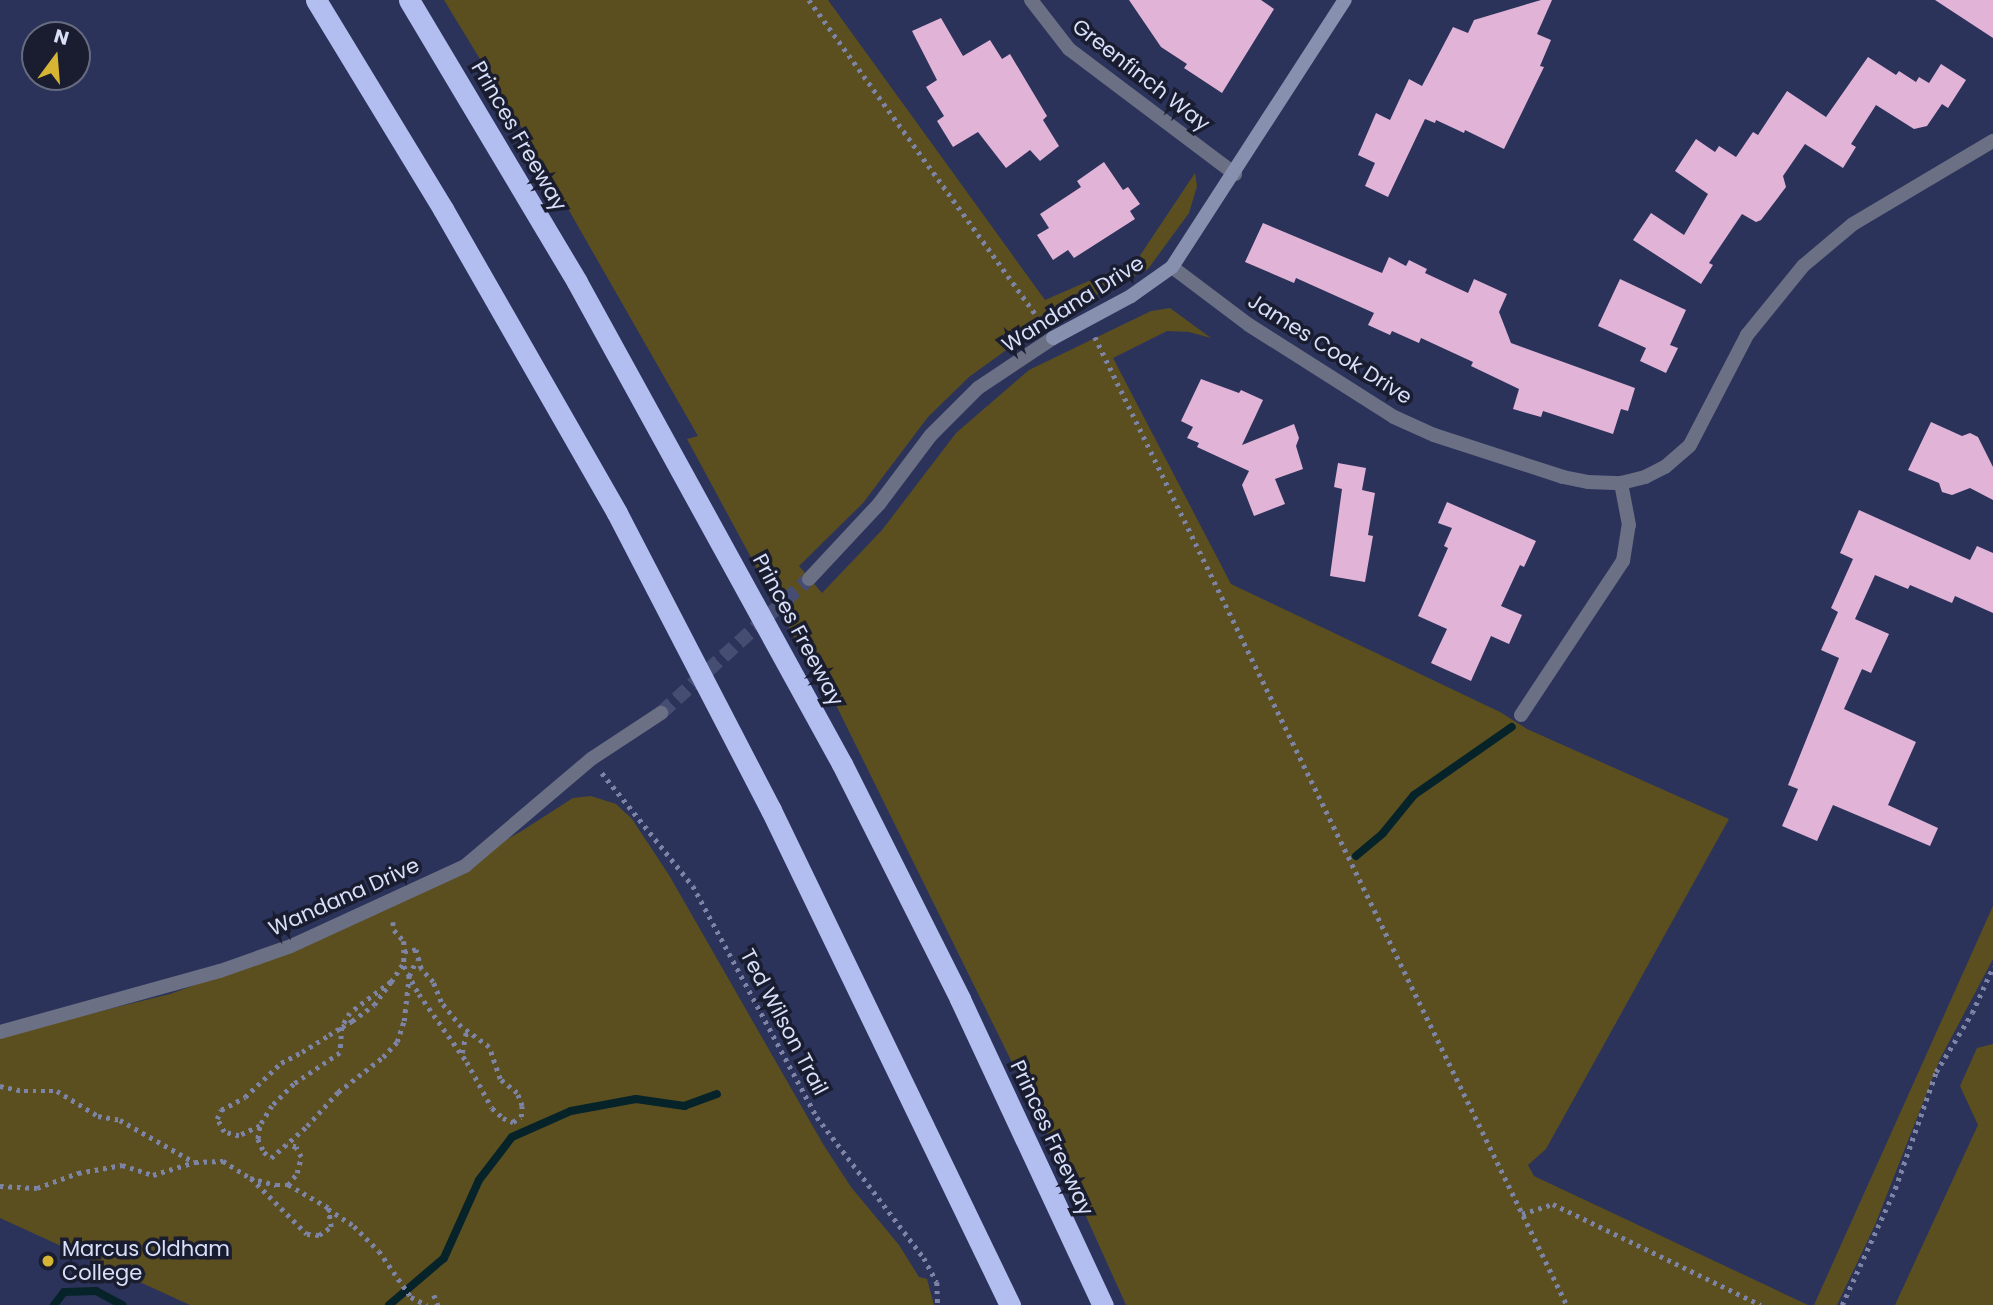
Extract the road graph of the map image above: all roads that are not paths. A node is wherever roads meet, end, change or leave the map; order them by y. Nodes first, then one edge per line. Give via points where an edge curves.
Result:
1 (316, 0) edge
2 (409, 0) edge
3 (1031, 0) edge
4 (1345, 0) edge
5 (1993, 141) edge
6 (1235, 174) junction
7 (1172, 267) junction
8 (1621, 482) junction
9 (809, 579) tunnel mouth
10 (661, 713) tunnel mouth
11 (1521, 716) dead end
12 (0, 1032) edge
13 (1010, 1305) edge
14 (1103, 1305) edge

1 - 13 highway via 443,209 617,513 771,810
2 - 14 highway, Princes Freeway via 577,282 842,764 960,999
3 - 6 street, Greenfinch Way via 1069,49
4 - 6 street, Wandana Drive
5 - 8 street, James Cook Drive via 1853,224 1802,266 1747,335 1690,444 1665,467
6 - 7 street, Wandana Drive
7 - 8 street, James Cook Drive via 1249,324 1394,417 1434,435 1563,477
7 - 9 street, Wandana Drive via 978,388 931,435 879,504
8 - 11 street via 1629,525 1623,561
10 - 12 street, Wandana Drive via 591,759 465,866 291,946 220,971

